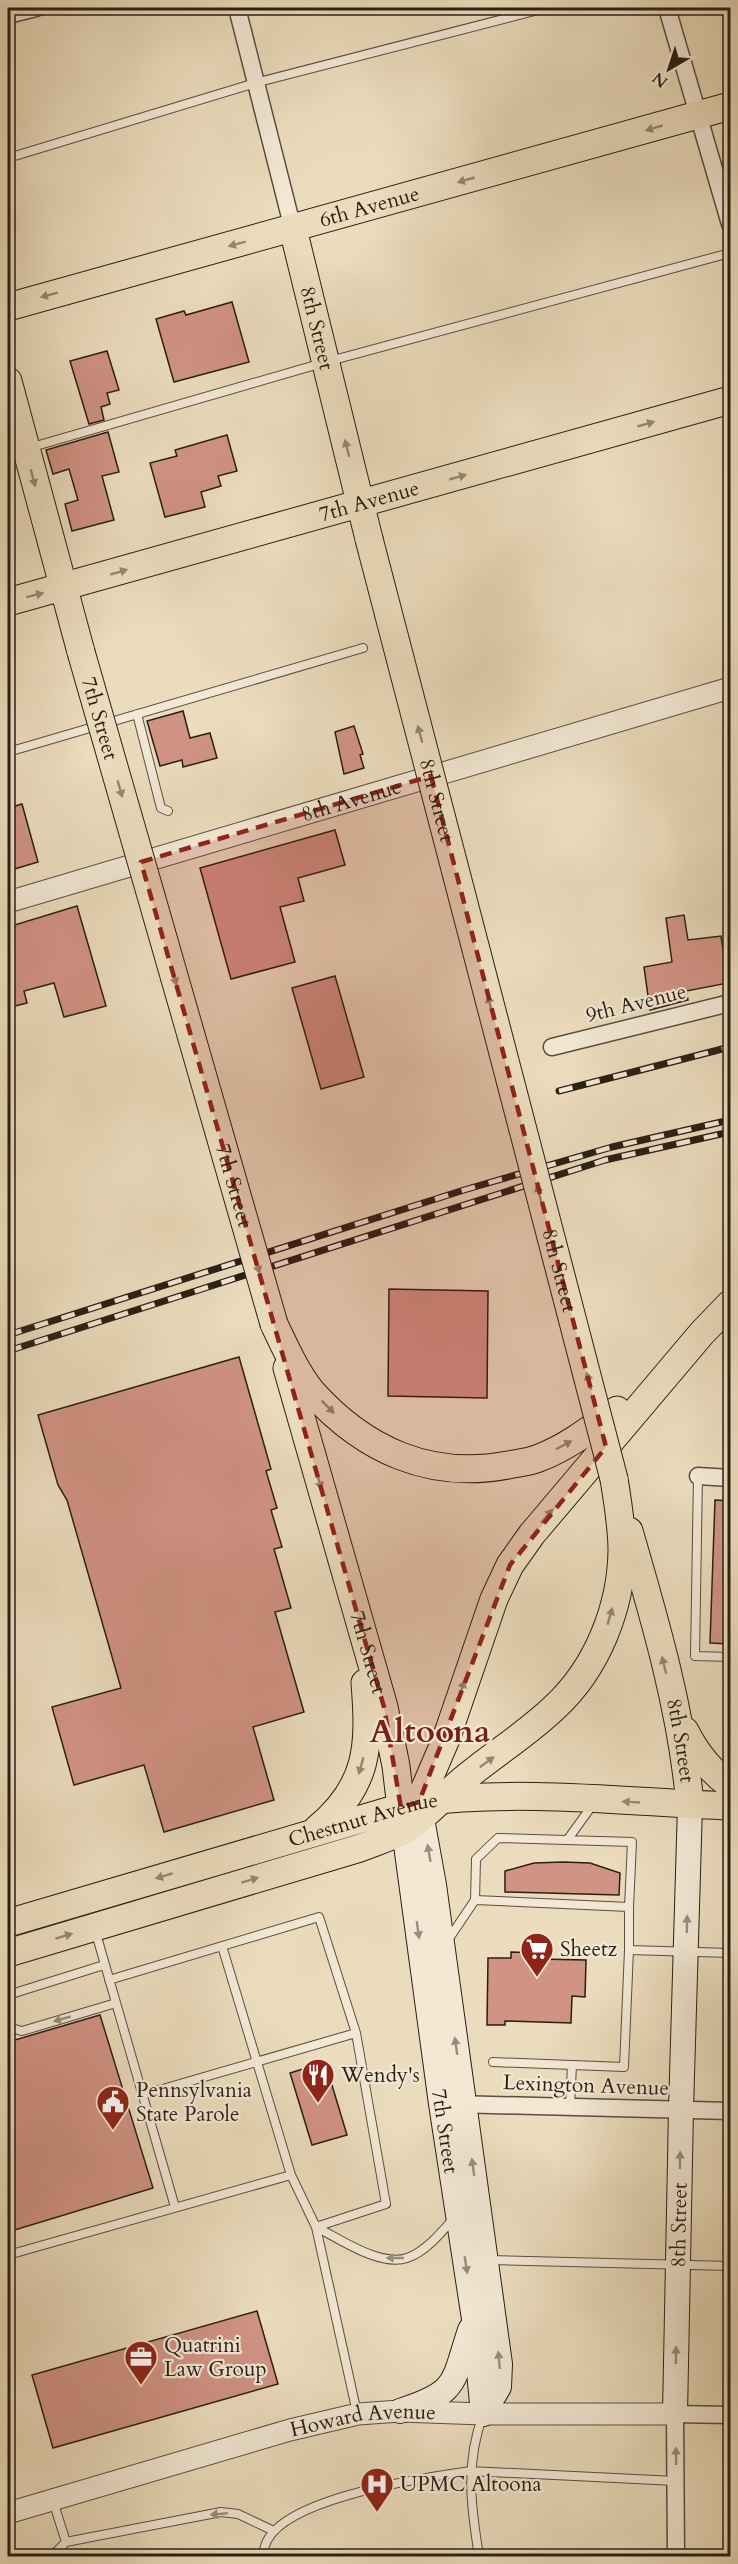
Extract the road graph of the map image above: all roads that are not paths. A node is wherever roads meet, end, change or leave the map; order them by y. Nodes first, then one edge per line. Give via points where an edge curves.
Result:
1 (36, 8) edge
2 (237, 8) edge
3 (546, 8) edge
4 (667, 8) edge
5 (8, 15) edge
6 (255, 83) junction
7 (730, 106) edge
8 (698, 115) junction
9 (8, 158) edge
10 (730, 224) edge
11 (293, 229) junction
12 (730, 253) edge
13 (8, 307) edge
14 (326, 362) junction
15 (8, 381) edge
16 (730, 400) edge
17 (16, 452) edge
18 (361, 504) junction
19 (63, 588) junction
20 (8, 602) edge
21 (363, 648) dead end
22 (730, 688) edge
23 (137, 714) junction
24 (8, 752) edge
25 (168, 811) dead end
26 (8, 902) edge
27 (730, 1003) edge
28 (552, 1047) dead end
29 (730, 1304) edge
30 (274, 1324) junction
31 (702, 1333) junction
32 (698, 1476) joint
33 (730, 1478) edge
34 (614, 1479) junction
35 (353, 1604) junction
36 (730, 1657) edge
37 (676, 1713) junction
38 (730, 1785) edge
39 (597, 1800) junction
40 (690, 1805) junction
41 (730, 1806) edge
42 (418, 1811) junction
43 (313, 1832) junction
44 (568, 1839) junction
45 (475, 1900) junction
46 (629, 1907) junction
47 (8, 1923) edge
48 (94, 1927) junction
49 (222, 1946) junction
50 (442, 1947) junction
51 (629, 1950) junction
52 (687, 1952) junction
53 (8, 1953) edge
54 (730, 1953) edge
55 (104, 1965) junction
56 (109, 1980) junction
57 (8, 1995) edge
58 (116, 2003) junction
59 (8, 2027) edge
60 (356, 2033) junction
61 (493, 2062) dead end
62 (257, 2063) junction
63 (572, 2065) junction
64 (142, 2095) junction
65 (453, 2104) junction
66 (570, 2107) junction
67 (681, 2110) junction
68 (730, 2111) edge
69 (291, 2175) junction
70 (175, 2207) junction
71 (458, 2215) junction
72 (316, 2227) junction
73 (8, 2255) edge
74 (486, 2260) junction
75 (678, 2265) junction
76 (730, 2266) edge
77 (474, 2319) junction
78 (400, 2411) junction
79 (358, 2414) junction
80 (483, 2414) junction
81 (675, 2414) junction
82 (730, 2415) edge
83 (470, 2471) junction
84 (676, 2481) junction
85 (53, 2500) junction
86 (8, 2513) edge
87 (274, 2531) junction
88 (66, 2542) junction
89 (52, 2556) edge
90 (264, 2556) edge
91 (479, 2556) edge
92 (676, 2556) edge

1 - 5 street
2 - 6 street, 8th Street
3 - 6 lane
4 - 8 street
6 - 9 lane
6 - 11 street, 8th Street
7 - 8 main road, 6th Avenue
8 - 10 street
8 -> 11 main road, 6th Avenue
11 -> 13 main road, 6th Avenue
11 - 14 main road, 8th Street
12 - 14 lane
14 - 17 lane
18 -> 14 main road, 8th Street
15 - 17 main road, 7th Street
18 -> 16 main road, 7th Avenue
17 -> 19 main road, 7th Street
19 -> 18 main road, 7th Avenue
34 -> 18 main road, 8th Street, bridge
20 -> 19 main road, 7th Avenue
19 -> 30 main road, 7th Street, bridge
21 - 23 lane
22 - 26 street, 8th Avenue
23 - 24 lane
23 - 25 lane via 161,808
27 - 28 street, 9th Avenue
29 - 31 main road
30 -> 31 main road via 311,1390 347,1426 391,1454 434,1467 484,1470 538,1459 583,1435 633,1398
30 -> 35 main road, 7th Street
42 -> 31 main road via 494,1599 510,1565
32 - 33 street
32 - 36 lane via 695,1656
37 -> 34 main road, 8th Street
42 -> 34 main road via 521,1737 557,1706 584,1672 604,1637 617,1593 622,1552
35 - 42 main road, 7th Street via 384,1707 396,1766
35 -> 43 main road via 364,1667 366,1749 350,1796
37 - 38 main road via 703,1760
37 - 40 main road, 8th Street
40 -> 39 main road, Chestnut Avenue
39 - 42 main road, Chestnut Avenue via 485,1797
39 - 44 lane
40 - 41 main road, Chestnut Avenue
52 -> 40 main road, 8th Street
42 - 43 main road, Chestnut Avenue
48 -> 42 main road, Chestnut Avenue via 360,1848
50 -> 42 main road, 7th Street
42 -> 65 main road, 7th Street
43 -> 47 main road, Chestnut Avenue
44 - 45 lane via 498,1838 476,1859
44 - 46 lane via 632,1842
45 - 46 lane
45 - 50 lane
46 - 51 lane
53 -> 48 main road, Chestnut Avenue
48 - 55 lane
49 - 56 lane
49 - 60 lane via 319,1917
49 - 62 lane
65 -> 50 main road, 7th Street
51 - 52 lane
51 - 63 lane via 624,2067
52 - 54 lane
52 - 67 main road, 8th Street
55 - 56 lane
55 - 57 lane
56 - 58 lane
58 -> 59 lane via 22,2031
58 - 64 lane
60 - 62 lane
60 - 72 lane via 386,2204
61 - 63 lane
62 - 64 lane
62 - 69 lane
63 - 66 lane
64 - 70 lane
65 - 66 street, Lexington Avenue
65 - 71 main road, 7th Street
74 -> 65 main road, 7th Street
66 - 67 street, Lexington Avenue
67 - 68 street, Lexington Avenue
75 -> 67 main road, 8th Street
69 - 70 lane
69 - 72 lane
70 - 73 lane
71 -> 72 lane via 433,2241 406,2258 379,2258
71 -> 77 main road, 7th Street
72 - 79 lane
74 - 75 lane
80 -> 74 main road, 7th Street via 499,2387 500,2376
75 - 76 lane
81 -> 75 main road, 8th Street
77 - 78 main road via 455,2379 443,2393 426,2403
77 - 80 main road, 7th Street
78 - 79 street, Howard Avenue
78 - 80 street, Howard Avenue
79 - 85 street, Howard Avenue via 290,2430
80 - 81 street, Howard Avenue
80 - 83 lane
81 - 82 street, Howard Avenue
84 -> 81 street, 8th Street
83 - 84 lane
83 - 87 lane via 349,2495 304,2509
83 - 91 lane
84 - 92 street, 8th Street
85 - 86 street, Howard Avenue
85 - 88 lane
87 -> 88 lane via 238,2514 221,2512
87 - 90 lane via 263,2546
88 - 89 lane

